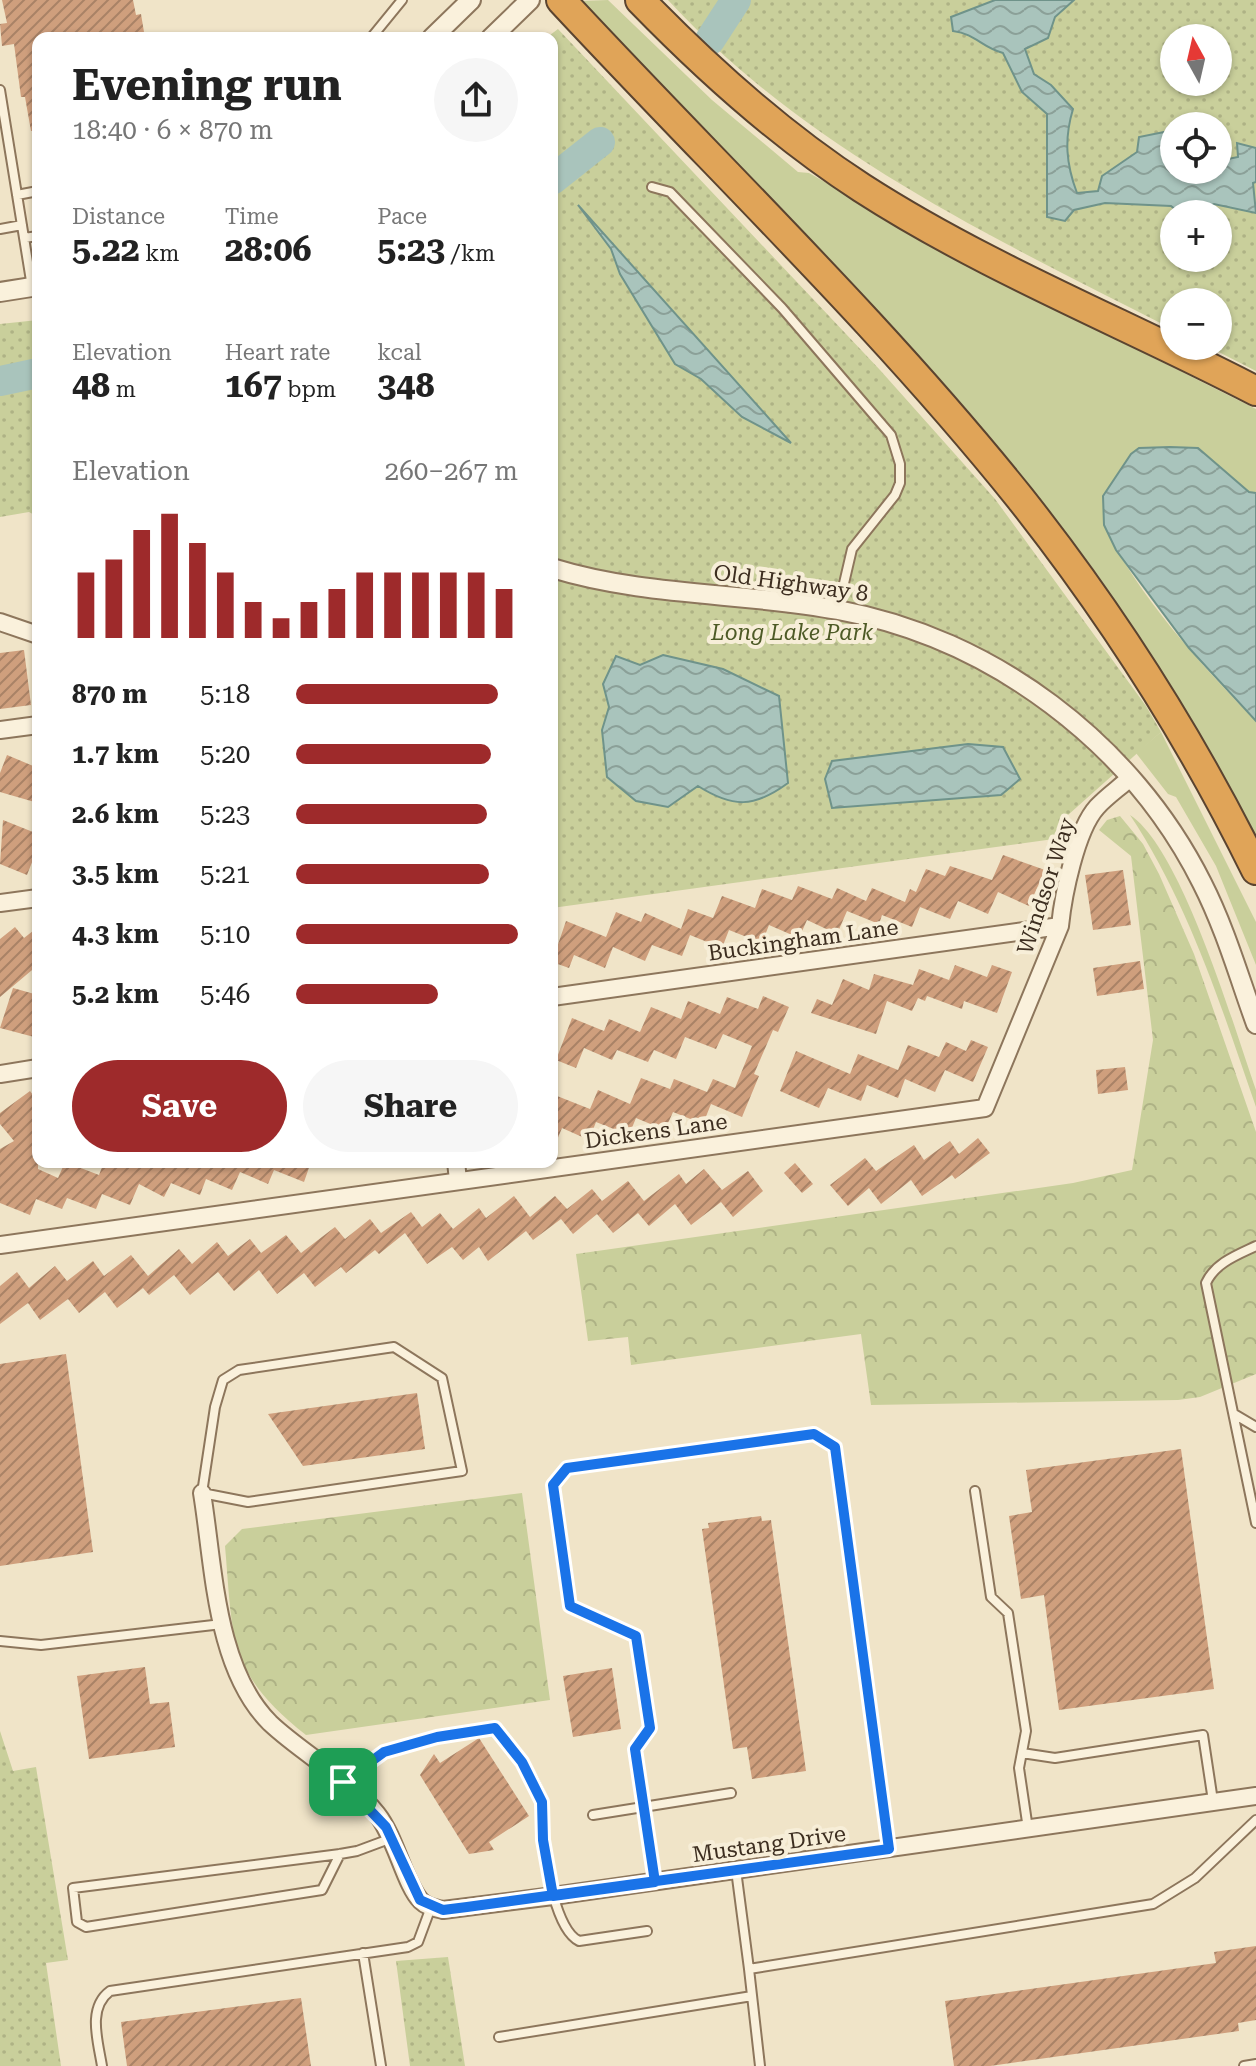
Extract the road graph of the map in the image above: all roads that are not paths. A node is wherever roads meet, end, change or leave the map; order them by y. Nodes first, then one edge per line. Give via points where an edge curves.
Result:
1 (402, 0) edge
2 (471, 0) edge
3 (530, 0) edge
4 (561, 0) edge
5 (640, 0) edge
6 (376, 32) edge
7 (438, 32) edge
8 (497, 32) edge
9 (0, 90) edge
10 (652, 187) dead end
11 (32, 192) edge
12 (17, 195) junction
13 (22, 225) junction
14 (0, 229) edge
15 (32, 237) edge
16 (24, 238) junction
17 (32, 274) edge
18 (32, 287) edge
19 (0, 292) edge
20 (1256, 391) edge
21 (558, 570) edge
22 (838, 610) junction
23 (0, 622) edge
24 (32, 633) edge
25 (32, 726) edge
26 (0, 730) edge
27 (1130, 778) junction
28 (1256, 870) edge
29 (32, 899) edge
30 (0, 903) edge
31 (1060, 926) junction
32 (558, 996) edge
33 (1256, 1024) edge
34 (32, 1069) edge
35 (0, 1074) edge
36 (985, 1108) joint
37 (558, 1166) edge
38 (457, 1168) edge
39 (546, 1168) edge
40 (458, 1180) junction
41 (0, 1245) edge
42 (1256, 1246) edge
43 (1234, 1414) junction
44 (1256, 1427) edge
45 (975, 1491) dead end
46 (202, 1493) junction
47 (1256, 1523) edge
48 (223, 1624) junction
49 (0, 1641) edge
50 (1022, 1753) junction
51 (343, 1782) junction
52 (731, 1793) dead end
53 (1256, 1796) edge
54 (1213, 1802) junction
55 (644, 1808) junction
56 (593, 1815) dead end
57 (1256, 1820) edge
58 (1028, 1829) junction
59 (392, 1837) junction
60 (889, 1849) junction
61 (340, 1854) junction
62 (736, 1870) junction
63 (655, 1882) junction
64 (553, 1896) junction
65 (431, 1907) junction
66 (647, 1931) dead end
67 (363, 1953) junction
68 (749, 1969) junction
69 (752, 1996) junction
70 (499, 2037) dead end
71 (1256, 2064) edge
72 (102, 2066) edge
73 (381, 2066) edge
74 (760, 2066) edge
75 (1244, 2066) edge

1 - 6 lane
2 - 7 street
3 - 8 street
4 - 28 highway via 940,405 1020,499 1140,665
5 - 20 highway via 735,92 862,188 987,257
9 - 12 lane
10 - 22 lane via 670,192 782,308 891,435 900,483 852,549
11 - 12 lane
12 - 13 lane
13 - 14 lane
13 - 16 lane
15 - 16 lane
16 - 17 lane
18 - 19 street
21 - 22 street, Old Highway 8 via 622,586
22 - 27 street, Old Highway 8 via 915,631 1004,673 1080,728
23 - 24 street
25 - 26 street
27 - 31 street, Windsor Way via 1087,822 1062,899
27 - 33 street, Old Highway 8 via 1202,882
29 - 30 street
31 - 32 street, Buckingham Lane
31 - 36 street, Windsor Way
34 - 35 street
36 - 37 street, Dickens Lane
38 - 40 street
39 - 40 street, Dickens Lane
40 - 41 street, Dickens Lane
42 - 43 lane via 1226,1261 1206,1283
43 - 44 lane
43 - 47 lane
45 - 50 lane via 991,1597 1008,1613 1026,1731
46 - 46 lane via 248,1502 273,1500 462,1471 442,1378 394,1347 239,1370 223,1380 218,1391
46 - 48 street
48 - 49 lane via 41,1645
48 - 51 street via 231,1662 255,1705
50 - 54 lane via 1055,1758 1203,1735
50 - 58 lane via 1019,1768
51 - 59 street via 376,1813
51 - 64 lane via 384,1752 495,1728 522,1762 542,1802
52 - 55 lane
53 - 54 street, Mustang Drive
54 - 58 street, Mustang Drive
55 - 56 lane
55 - 60 lane via 635,1749 650,1728 636,1636 570,1606 553,1485 567,1468 814,1434 835,1447
55 - 63 lane
57 - 68 lane via 1195,1878 1153,1904
58 - 60 street, Mustang Drive
59 - 61 lane
59 - 65 street via 420,1900
60 - 62 street, Mustang Drive
61 - 61 lane via 73,1888 77,1922 86,1927 322,1890
62 - 63 street, Mustang Drive
62 - 68 lane
63 - 64 street, Mustang Drive
64 - 65 street, Mustang Drive via 443,1910
64 - 66 lane via 572,1937 579,1941
65 - 67 lane via 418,1942
67 - 72 lane via 110,1991 100,1999 96,2013
67 - 73 lane
68 - 69 lane
69 - 70 lane
69 - 74 lane
71 - 75 lane

